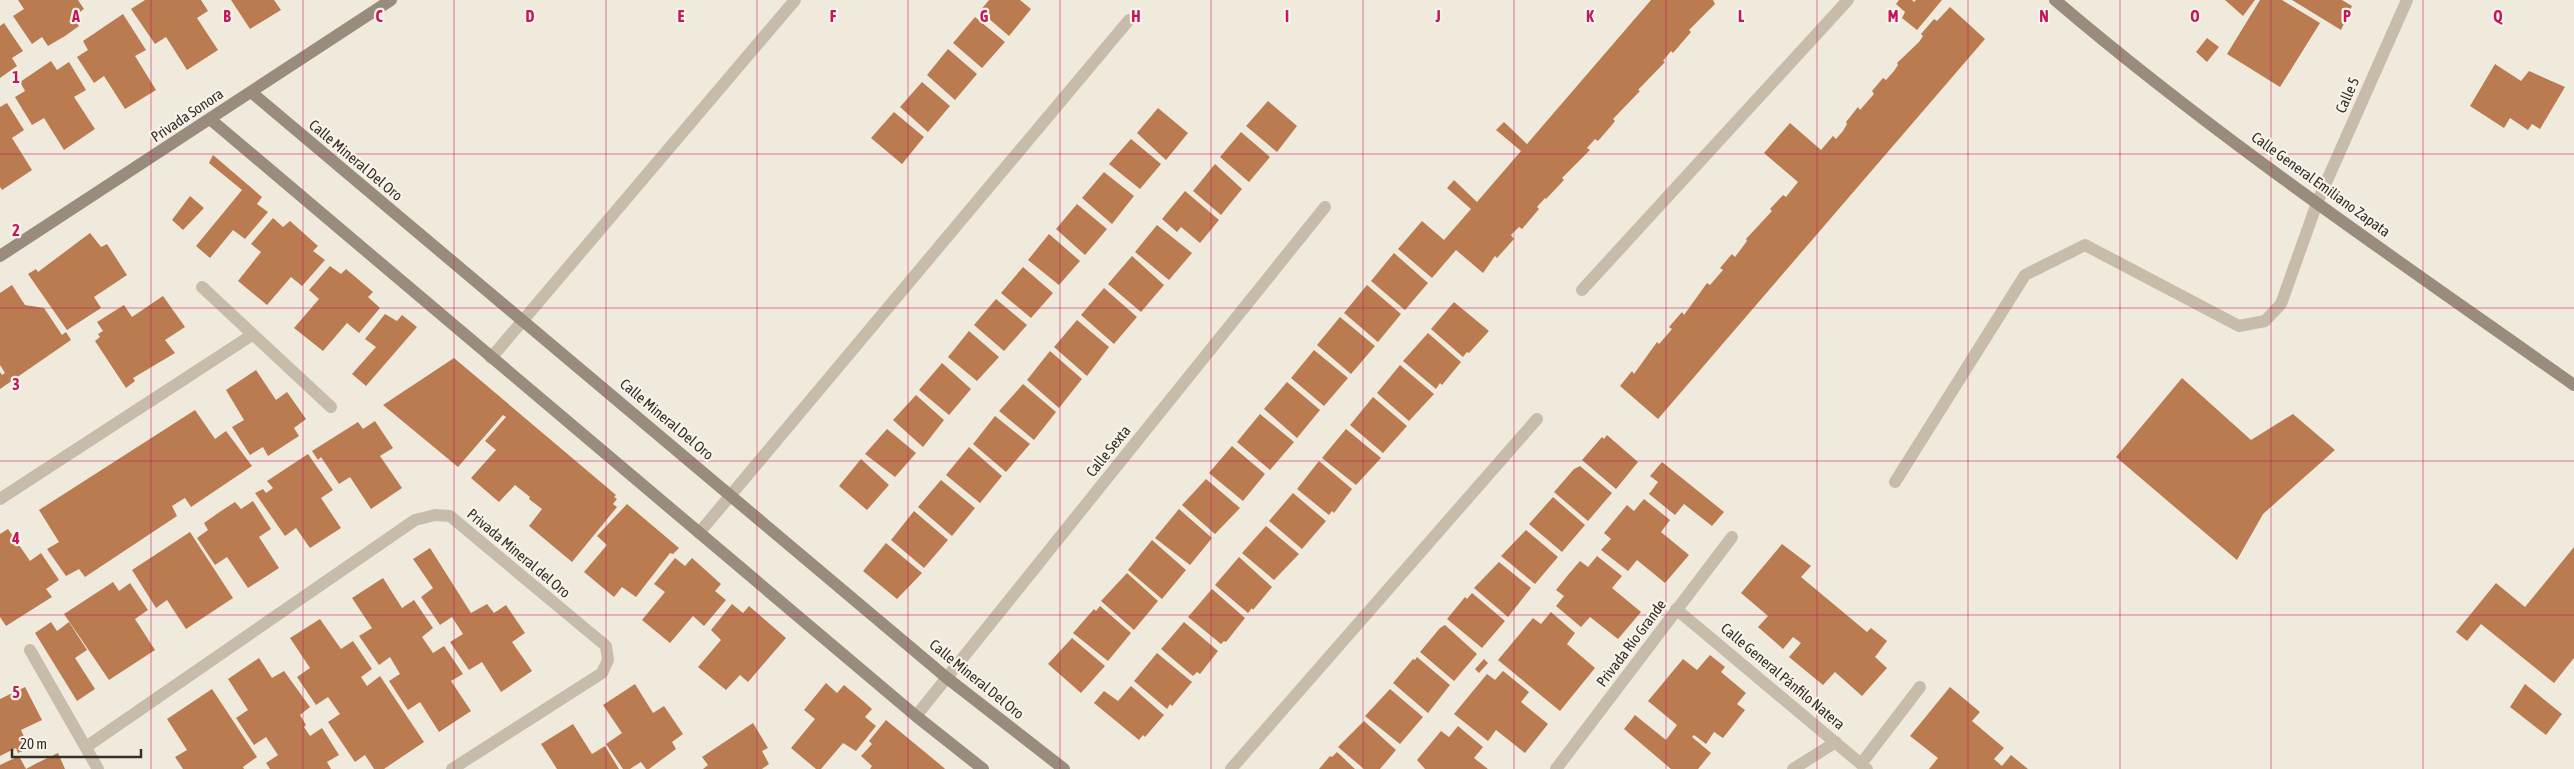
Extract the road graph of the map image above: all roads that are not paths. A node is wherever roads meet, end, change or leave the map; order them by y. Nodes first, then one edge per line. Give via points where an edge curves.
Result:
1 (391, 0) edge
2 (795, 0) edge
3 (1848, 0) edge
4 (2055, 0) edge
5 (2407, 0) edge
6 (1129, 20) dead end
7 (250, 92) junction
8 (210, 119) junction
9 (2317, 203) junction
10 (1325, 207) dead end
11 (0, 256) edge
12 (202, 287) dead end
13 (1582, 290) dead end
14 (523, 320) junction
15 (252, 335) junction
16 (491, 358) junction
17 (2574, 385) edge
18 (330, 407) dead end
19 (1537, 419) dead end
20 (1896, 482) dead end
21 (732, 495) junction
22 (0, 498) edge
23 (699, 533) junction
24 (1732, 537) dead end
25 (1676, 609) junction
26 (30, 650) dead end
27 (947, 678) junction
28 (1920, 687) dead end
29 (916, 716) junction
30 (1836, 742) junction
31 (86, 747) junction
32 (1864, 766) edge
33 (98, 769) edge
34 (452, 769) edge
35 (983, 769) edge
36 (1064, 769) edge
37 (1231, 769) edge
38 (1556, 769) edge
39 (1793, 769) edge

1 - 7 street, Privada Sonora
2 - 14 street
3 - 13 street
4 - 9 street, Calle General Emiliano Zapata via 2127,61
5 - 9 street, Calle 5
6 - 21 street
7 - 8 street, Privada Sonora
7 - 14 street, Calle Mineral Del Oro
8 - 11 street, Privada Sonora
8 - 16 street
9 - 17 street, Calle General Emiliano Zapata
9 - 20 street, Calle 5 via 2281,304 2265,321 2239,326 2085,245 2025,275
10 - 27 street, Calle Sexta
12 - 15 street
14 - 16 street
14 - 21 street, Calle Mineral Del Oro
15 - 18 street
15 - 22 street
16 - 23 street
19 - 37 street
21 - 23 street
21 - 27 street, Calle Mineral Del Oro
23 - 29 street
24 - 25 street, Privada Río Grande
25 - 30 street, Calle General Pánfilo Natera
25 - 38 street, Privada Río Grande
26 - 31 street
27 - 29 street, Calle Sexta
27 - 36 street, Calle Mineral Del Oro
28 - 32 street
29 - 35 street
30 - 32 street, Calle General Pánfilo Natera
30 - 39 street
31 - 33 street
31 - 34 street, Privada Mineral del Oro via 415,520 435,515 450,516 606,646 608,660 602,673

